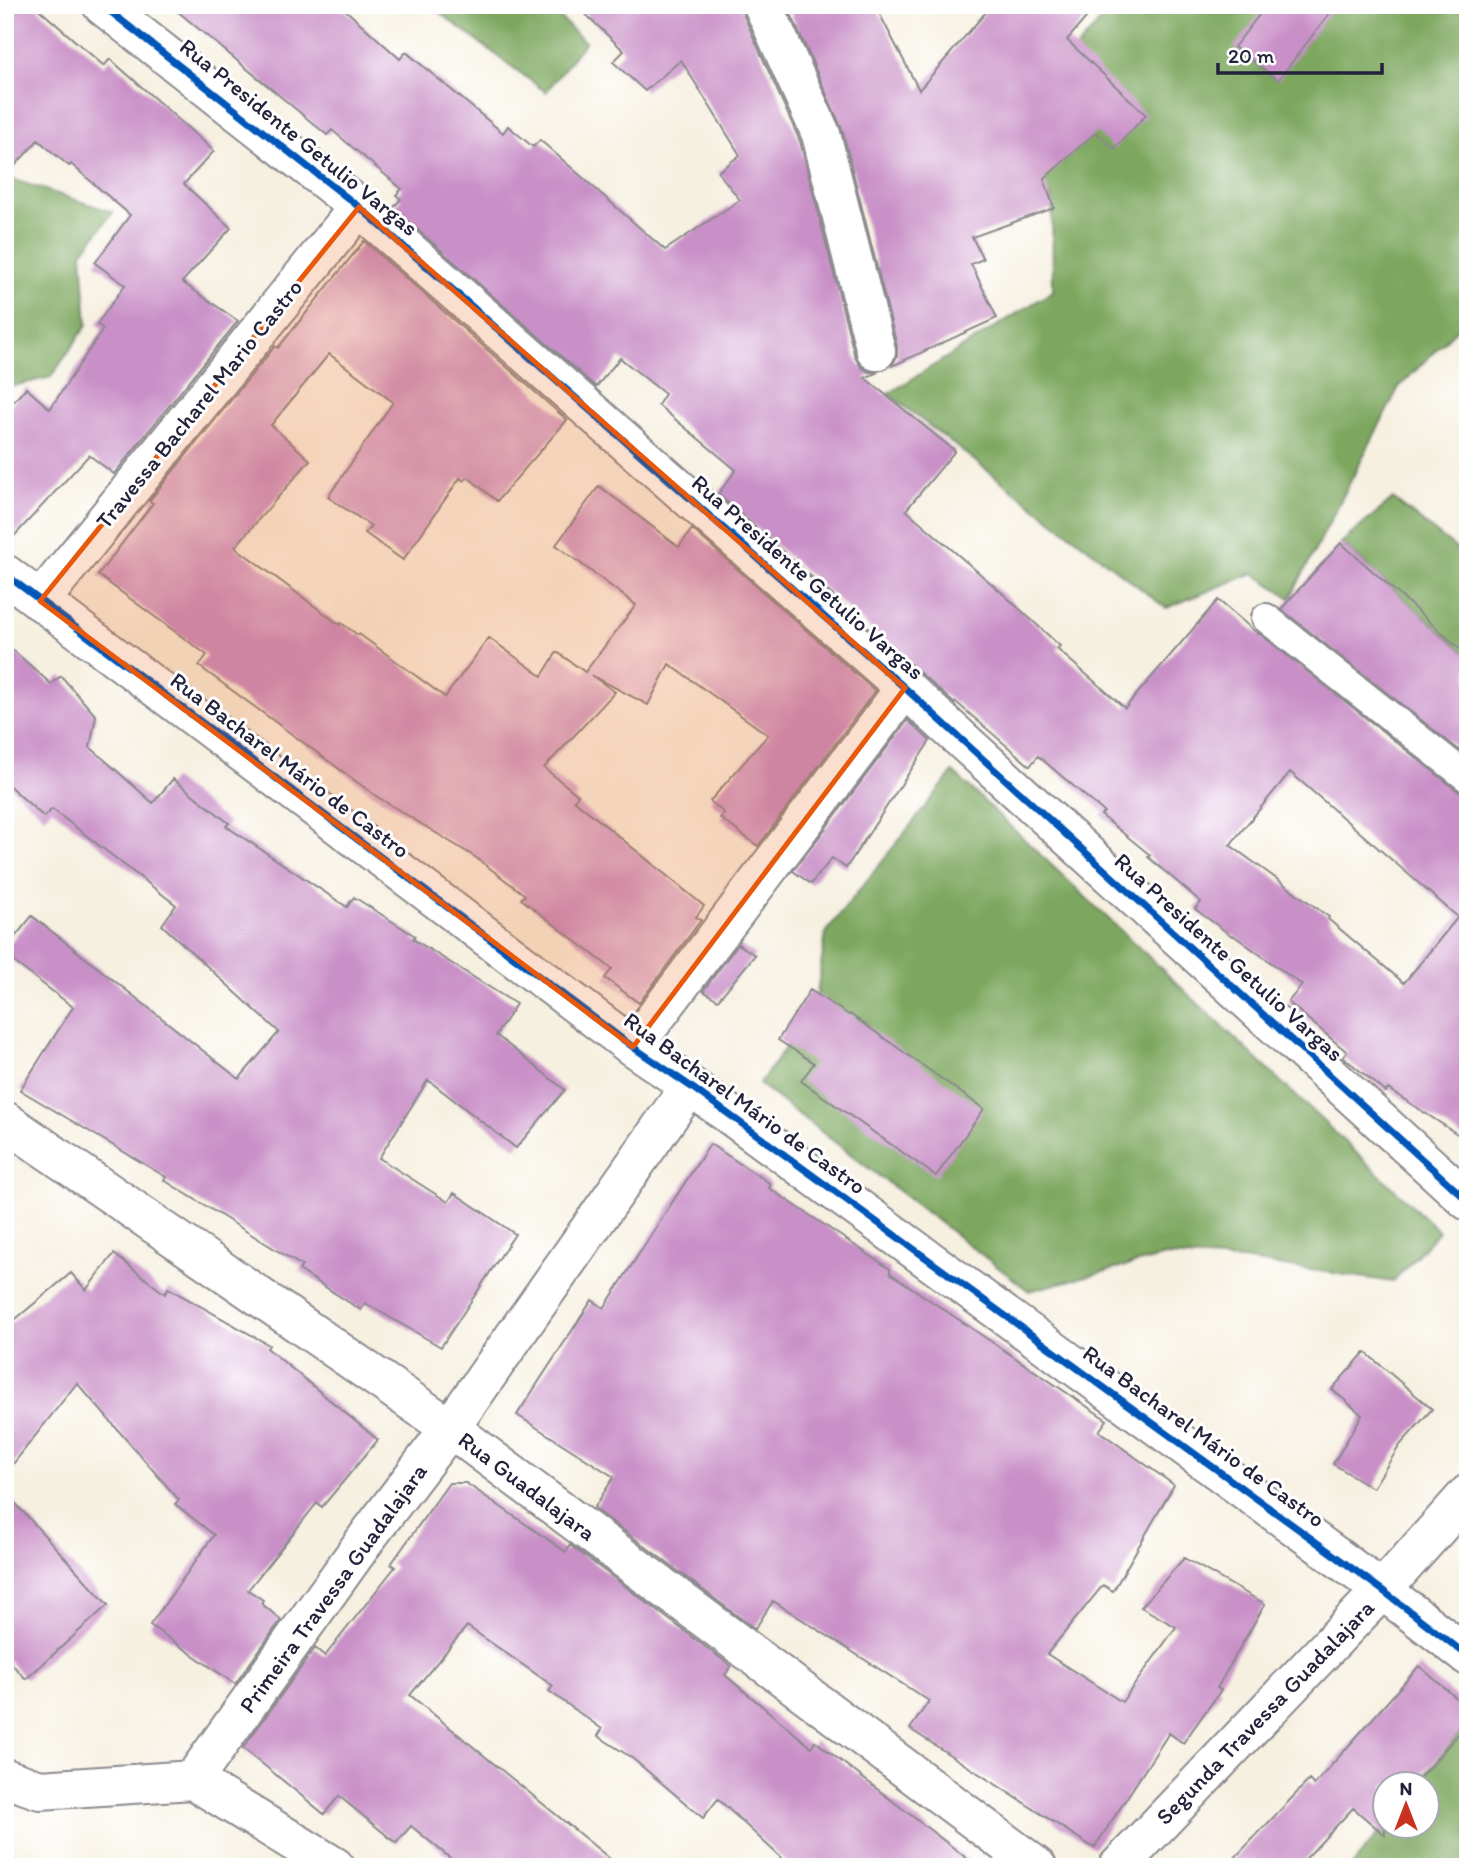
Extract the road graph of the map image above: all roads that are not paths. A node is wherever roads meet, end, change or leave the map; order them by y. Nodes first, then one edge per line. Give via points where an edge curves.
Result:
1 (102, 5) edge
2 (763, 5) edge
3 (359, 207) junction
4 (876, 351) dead end
5 (5, 574) edge
6 (40, 601) junction
7 (1266, 618) dead end
8 (905, 688) junction
9 (1468, 778) edge
10 (633, 1047) junction
11 (690, 1086) junction
12 (5, 1121) edge
13 (1468, 1201) edge
14 (450, 1428) junction
15 (1468, 1494) edge
16 (1382, 1590) junction
17 (1468, 1656) edge
18 (5, 1778) edge
19 (193, 1780) junction
20 (335, 1867) edge
21 (1037, 1867) edge
22 (1118, 1867) edge

1 - 3 street, Rua Presidente Getulio Vargas
2 - 4 street via 821,134
3 - 6 street, Travessa Bacharel Mario Castro
3 - 8 street, Rua Presidente Getulio Vargas
5 - 6 street, Rua Bacharel Mário de Castro
6 - 10 street, Rua Bacharel Mário de Castro
7 - 9 lane
8 - 10 street
8 - 13 street, Rua Presidente Getulio Vargas
10 - 11 street, Rua Bacharel Mário de Castro
11 - 14 street, Primeira Travessa Guadalajara
11 - 16 street, Rua Bacharel Mário de Castro
12 - 14 street, Rua Guadalajara
14 - 19 street, Primeira Travessa Guadalajara
14 - 21 street, Rua Guadalajara
15 - 16 street, Segunda Travessa Guadalajara
16 - 17 street, Rua Bacharel Mário de Castro
16 - 22 street, Segunda Travessa Guadalajara
18 - 19 street via 40,1790
19 - 20 street

